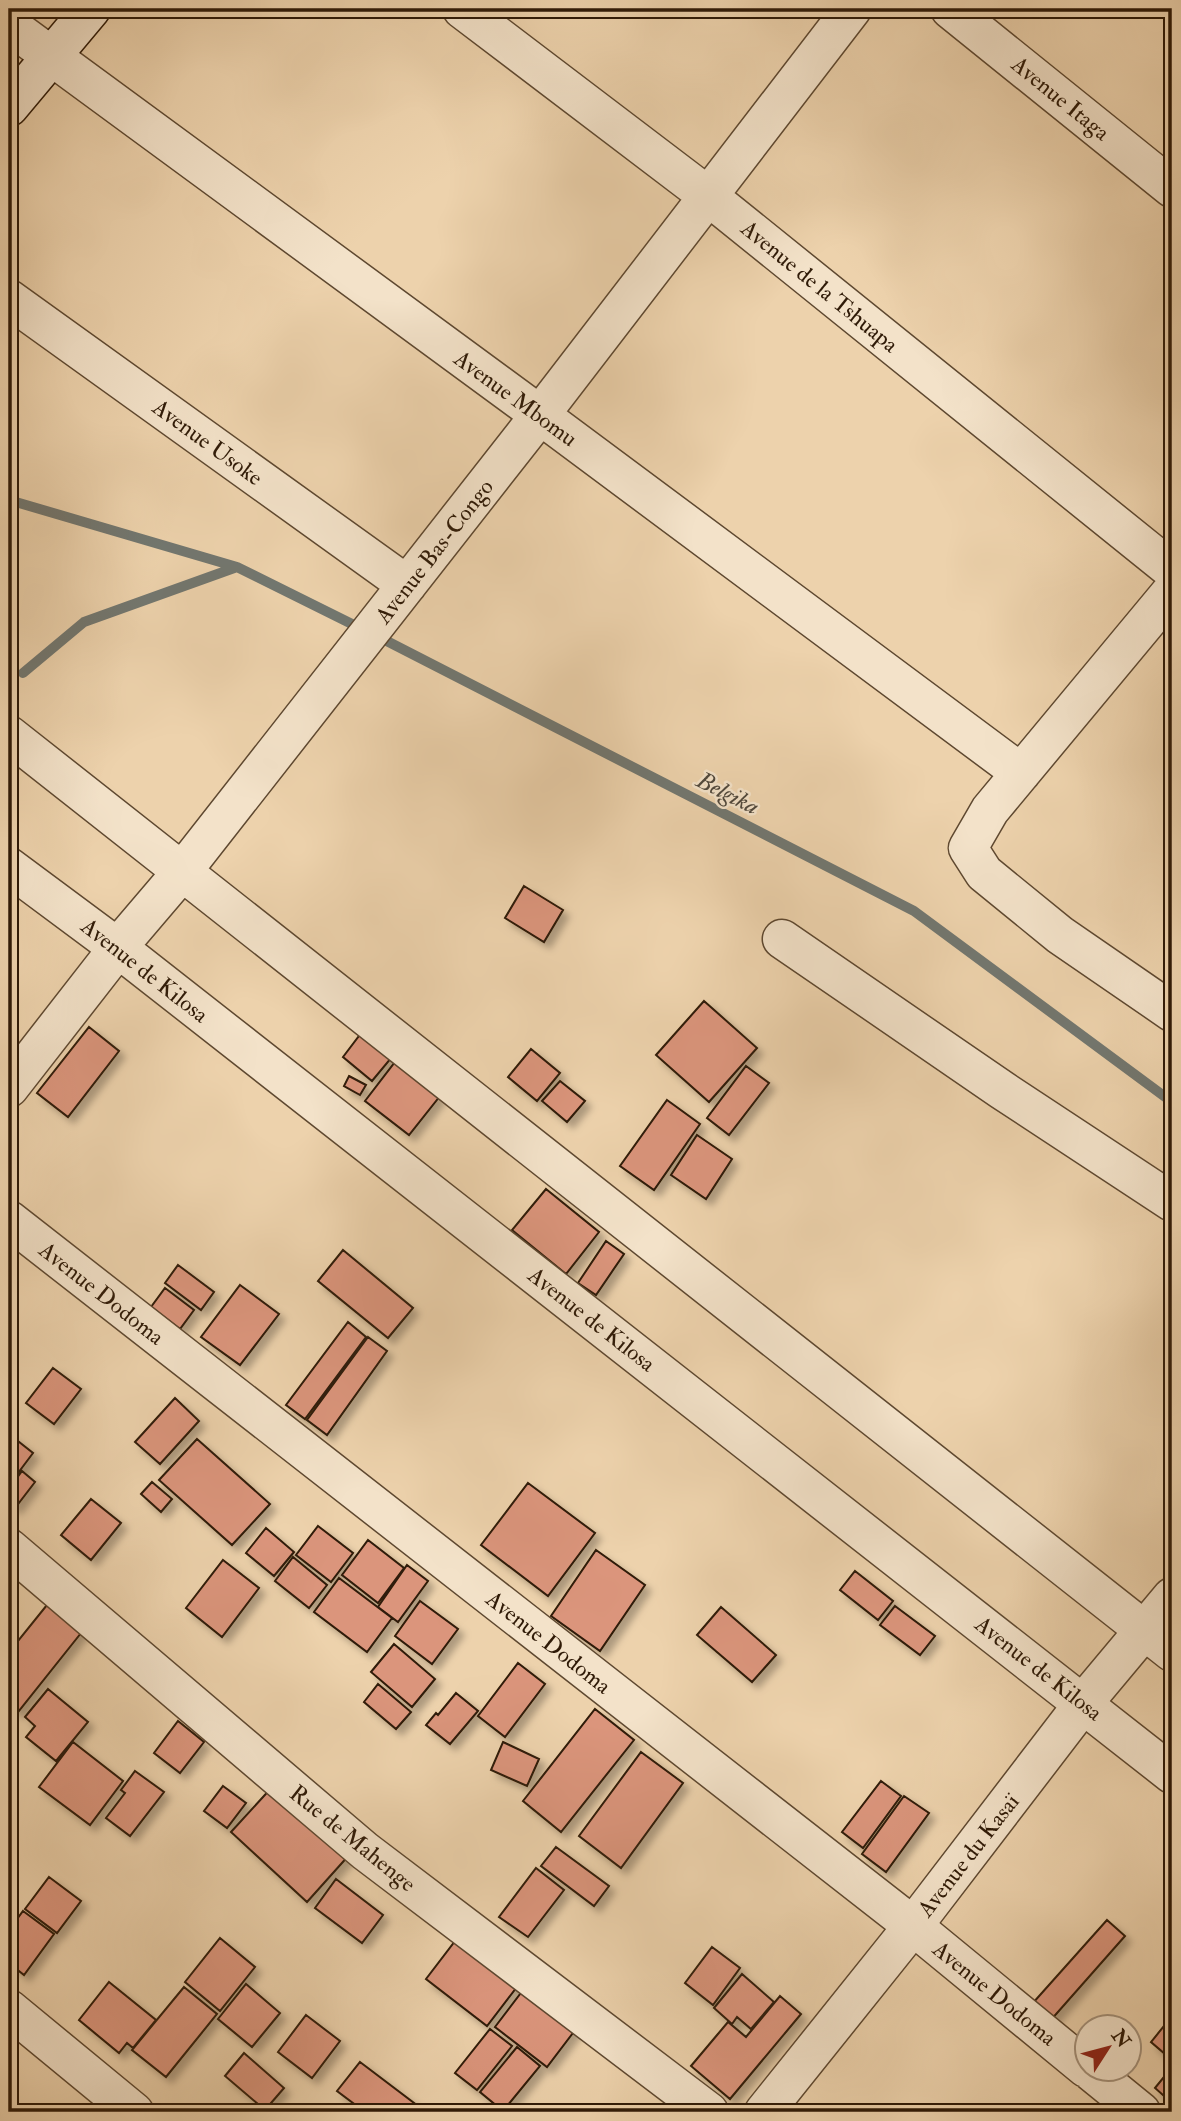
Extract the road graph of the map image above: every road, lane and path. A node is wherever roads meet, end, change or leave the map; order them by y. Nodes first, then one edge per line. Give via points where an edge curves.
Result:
1 (91, 9) edge
2 (462, 9) edge
3 (852, 9) edge
4 (950, 9) edge
5 (9, 25) edge
6 (52, 57) junction
7 (9, 107) edge
8 (1172, 188) edge
9 (708, 196) junction
10 (9, 299) edge
11 (540, 415) junction
12 (1172, 570) edge
13 (1172, 591) edge
14 (400, 593) junction
15 (9, 735) edge
16 (1021, 773) junction
17 (9, 867) edge
18 (181, 873) junction
19 (782, 939) dead end
20 (118, 948) junction
21 (1172, 1012) edge
22 (9, 1087) edge
23 (1172, 1202) edge
24 (9, 1220) edge
25 (9, 1548) edge
26 (1172, 1597) edge
27 (1159, 1642) edge
28 (1084, 1704) junction
29 (1172, 1774) edge
30 (913, 1926) junction
31 (9, 2009) edge
32 (1072, 2056) edge
33 (1104, 2082) edge
34 (134, 2112) edge
35 (709, 2112) edge
36 (764, 2112) edge
37 (1141, 2112) edge

1 - 6 street
2 - 9 street, Avenue de la Tshuapa
3 - 9 street, Avenue Bas-Congo
4 - 8 street, Avenue Itaga
5 - 6 street, Avenue Mbomu
6 - 7 street
6 - 11 street, Avenue Mbomu
9 - 11 street, Avenue Bas-Congo
9 - 12 street, Avenue de la Tshuapa
10 - 14 street, Avenue Usoke
11 - 14 street, Avenue Bas-Congo
11 - 16 street, Avenue Mbomu
13 - 16 street
14 - 18 street, Avenue Bas-Congo
15 - 18 street
16 - 21 street via 990,810 968,848 984,873 1060,935
17 - 20 street, Avenue de Kilosa
18 - 20 street, Avenue Bas-Congo
18 - 27 street
19 - 23 street
20 - 22 street, Avenue Bas-Congo
20 - 28 street, Avenue de Kilosa
24 - 30 street, Avenue Dodoma
25 - 35 street, Rue de Mahenge via 365,1851
26 - 27 street, Avenue du Kasaï
27 - 28 street, Avenue du Kasaï
28 - 29 street, Avenue de Kilosa
28 - 30 street, Avenue du Kasaï
30 - 32 street, Avenue Dodoma
30 - 36 street, Avenue du Kasaï
31 - 34 street
33 - 37 street, Avenue Dodoma

